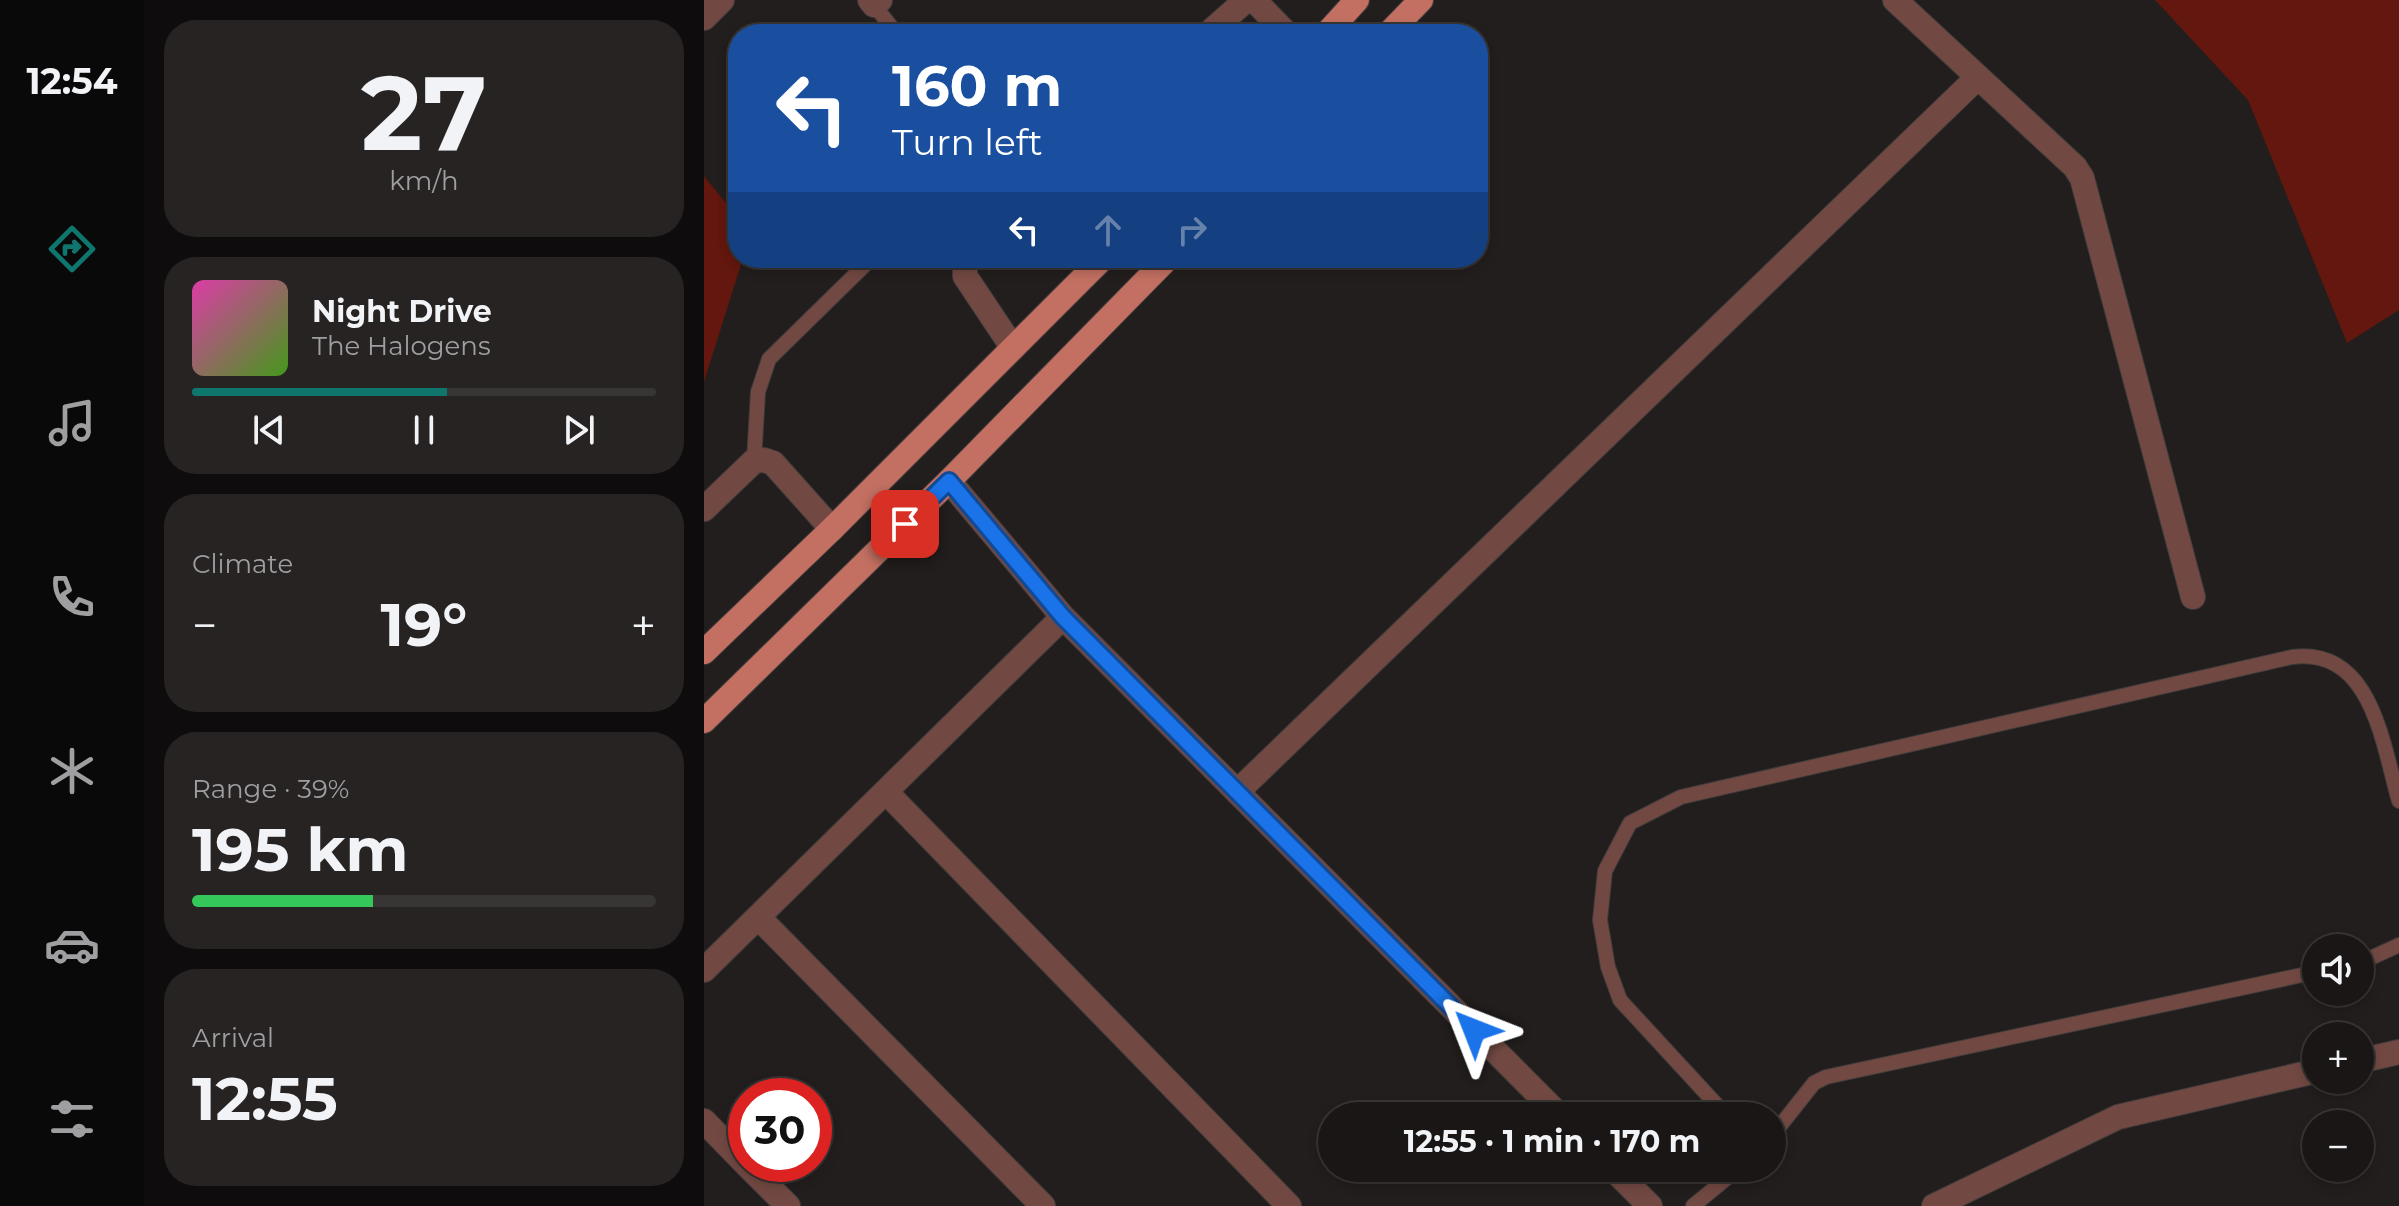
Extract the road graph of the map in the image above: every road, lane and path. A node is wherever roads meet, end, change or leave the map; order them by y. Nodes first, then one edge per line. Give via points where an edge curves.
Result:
1 (722, 0) edge
2 (1246, 0) edge
3 (1254, 0) edge
4 (1357, 0) edge
5 (1421, 0) edge
6 (1895, 0) edge
7 (875, 2) edge
8 (704, 18) edge
9 (890, 24) edge
10 (1219, 24) edge
11 (1277, 24) edge
12 (1335, 24) edge
13 (1398, 24) edge
14 (1977, 78) junction
15 (862, 268) edge
16 (965, 268) edge
17 (1093, 268) edge
18 (1158, 268) edge
19 (1013, 348) junction
20 (754, 461) junction
21 (949, 481) junction
22 (704, 509) edge
23 (832, 529) junction
24 (2193, 597) dead end
25 (1063, 617) junction
26 (704, 652) edge
27 (704, 721) edge
28 (886, 792) junction
29 (1237, 792) junction
30 (2399, 801) edge
31 (758, 917) junction
32 (2399, 945) edge
33 (2374, 957) edge
34 (704, 970) edge
35 (2302, 975) edge
36 (2399, 1052) edge
37 (2374, 1058) edge
38 (2302, 1074) edge
39 (1546, 1102) edge
40 (1714, 1102) edge
41 (1786, 1118) edge
42 (704, 1121) edge
43 (728, 1146) edge
44 (764, 1182) edge
45 (1626, 1182) edge
46 (1722, 1182) edge
47 (788, 1206) edge
48 (1043, 1206) edge
49 (1289, 1206) edge
50 (1650, 1206) edge
51 (1693, 1206) edge
52 (1934, 1206) edge

1 - 8 street
2 - 10 street
3 - 11 street
4 - 12 main road
5 - 13 main road
6 - 14 street
7 - 9 lane
14 - 24 street via 2082,178
14 - 29 street
15 - 20 lane via 769,359 758,392
16 - 19 street via 965,276
17 - 19 main road
18 - 21 main road
19 - 23 main road
20 - 22 street
20 - 23 street via 773,463
21 - 25 street
21 - 27 main road
23 - 26 main road
25 - 28 street
25 - 29 street
28 - 31 street
28 - 49 street
29 - 39 street
30 - 40 lane via 2365,694 2352,675 2312,654 1681,797 1630,823 1605,871 1600,920 1620,1000
31 - 34 street
31 - 48 street
32 - 33 lane
35 - 41 lane via 1826,1077 1814,1083
36 - 37 street
38 - 52 street via 2118,1117
42 - 43 street
44 - 47 street
45 - 50 street
46 - 51 lane

